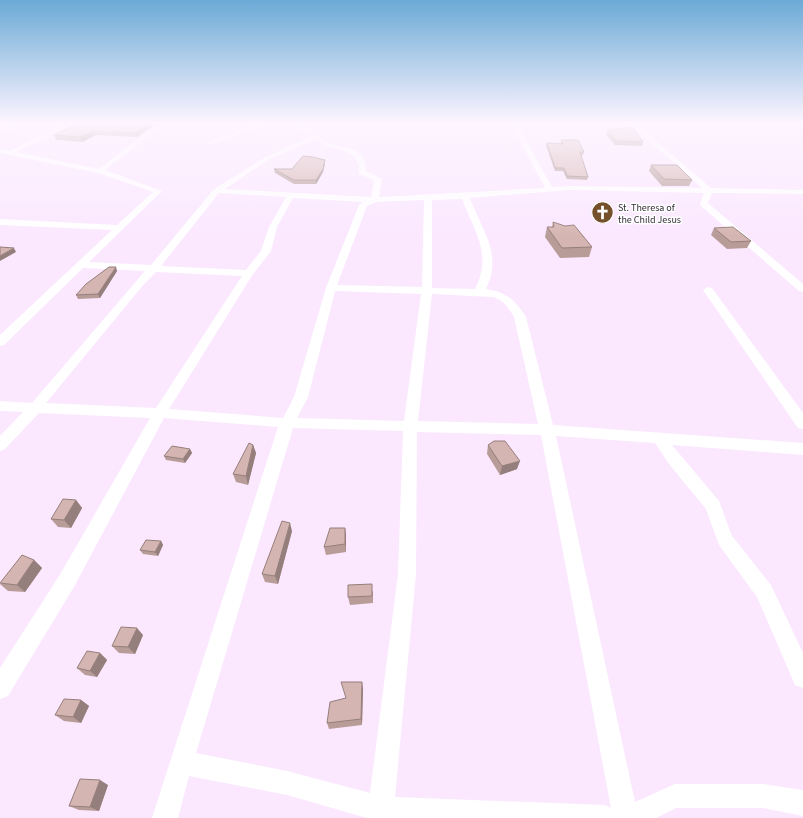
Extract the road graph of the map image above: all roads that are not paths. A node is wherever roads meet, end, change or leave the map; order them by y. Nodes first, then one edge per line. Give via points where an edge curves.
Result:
1 (49, 160) edge
2 (114, 160) edge
3 (264, 160) edge
4 (359, 160) edge
5 (534, 160) edge
6 (675, 160) edge
7 (100, 171) junction
8 (550, 190) junction
9 (709, 190) junction
10 (217, 191) junction
11 (803, 192) edge
12 (291, 195) junction
13 (465, 196) junction
14 (428, 198) junction
15 (375, 200) junction
16 (0, 222) edge
17 (118, 228) junction
18 (83, 264) junction
19 (154, 268) junction
20 (249, 273) junction
21 (331, 288) junction
22 (803, 289) edge
23 (427, 290) junction
24 (708, 290) dead end
25 (479, 292) junction
26 (0, 342) edge
27 (0, 406) edge
28 (34, 409) junction
29 (159, 413) junction
30 (287, 423) junction
31 (803, 424) edge
32 (410, 428) junction
33 (547, 430) junction
34 (659, 438) junction
35 (0, 445) edge
36 (803, 449) edge
37 (803, 677) edge
38 (0, 688) edge
39 (181, 762) junction
40 (803, 803) edge
41 (380, 814) edge
42 (165, 818) edge
43 (605, 818) edge
44 (627, 818) edge

1 - 7 street
2 - 7 street
3 - 10 street
4 - 15 street via 362,172 378,179
5 - 8 street
6 - 9 street
7 - 17 street via 158,191
8 - 9 street
8 - 13 street
9 - 11 street
9 - 22 street via 704,204
10 - 12 street
10 - 19 street
12 - 15 street
12 - 20 street via 273,227 266,251
13 - 14 street
13 - 25 street via 488,252 487,280
14 - 15 street
14 - 23 street
15 - 21 street via 363,205
16 - 17 street
17 - 18 street
18 - 19 street
18 - 26 street
19 - 20 street
19 - 28 street
20 - 29 street
21 - 23 street
21 - 30 street via 301,396
23 - 25 street
23 - 32 street
24 - 31 street
25 - 33 street via 499,294 510,301 520,317
27 - 28 street
28 - 29 street
28 - 35 street
29 - 30 street
29 - 38 street via 68,579
30 - 32 street
30 - 39 street
32 - 33 street
32 - 41 street via 407,574
33 - 34 street
33 - 44 street
34 - 36 street
34 - 37 street via 713,506 725,540 764,591
39 - 41 street via 287,783
39 - 42 street
40 - 44 street via 763,796 675,796
41 - 43 street

